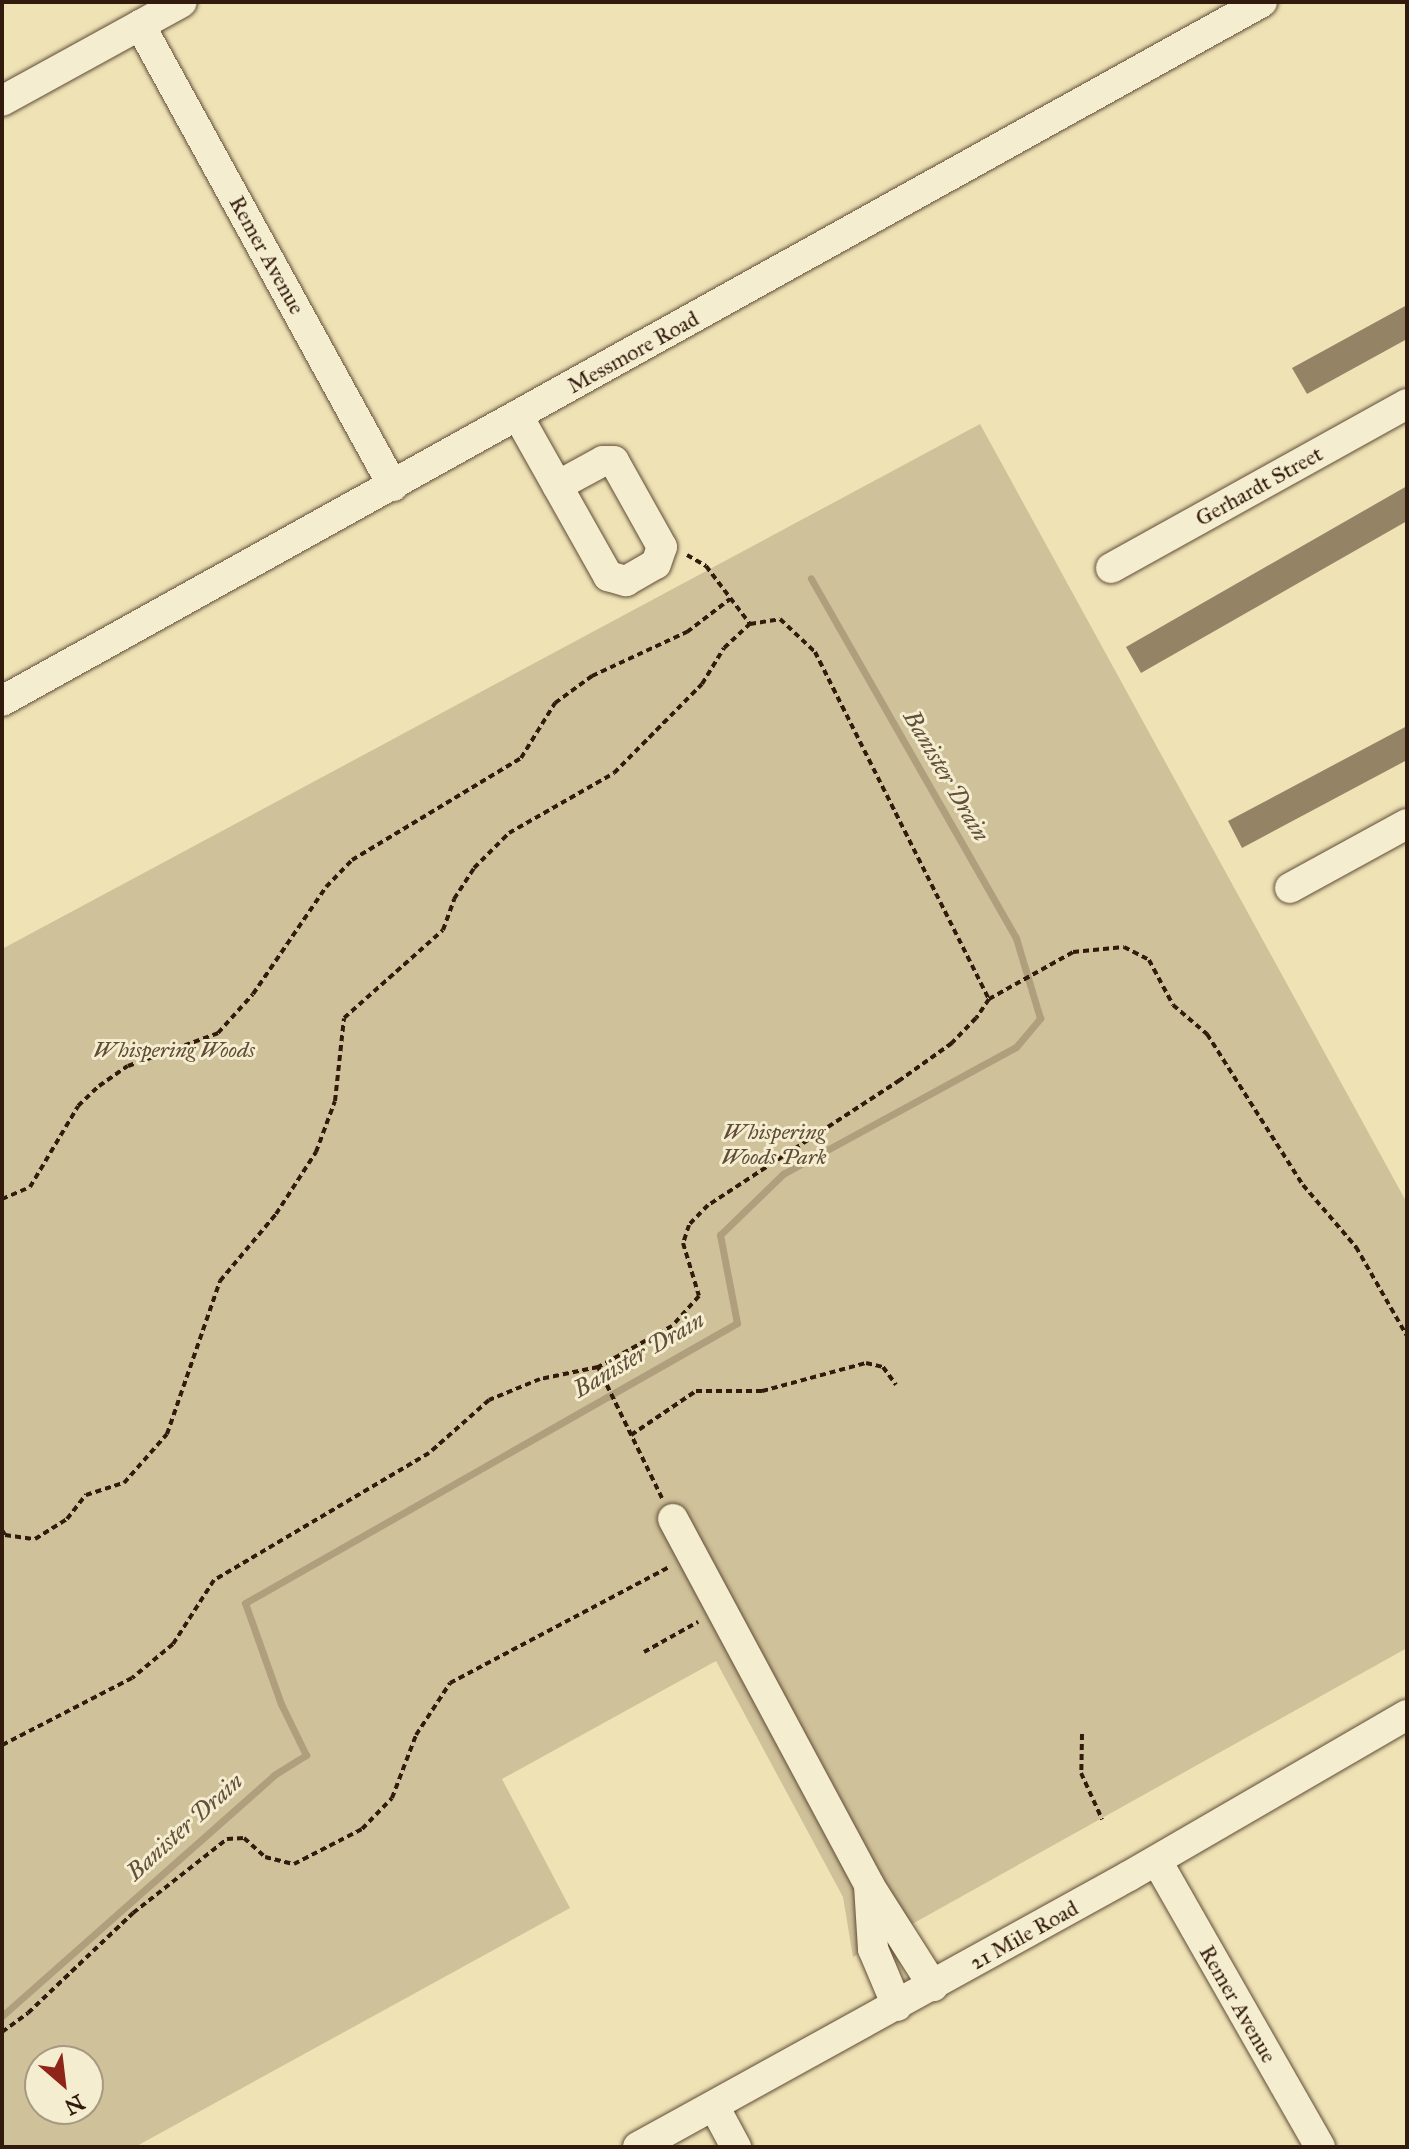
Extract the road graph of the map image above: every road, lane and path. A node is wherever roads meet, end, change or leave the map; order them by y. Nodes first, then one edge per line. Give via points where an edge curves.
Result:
1 (182, 2) edge
2 (1262, 2) edge
3 (140, 25) junction
4 (2, 101) edge
5 (1407, 404) edge
6 (518, 416) junction
7 (393, 486) junction
8 (557, 486) junction
9 (662, 547) junction
10 (1111, 568) dead end
11 (730, 599) junction
12 (750, 624) junction
13 (2, 701) edge
14 (1407, 824) edge
15 (1290, 888) dead end
16 (989, 999) junction
17 (2, 1199) edge
18 (1407, 1336) edge
19 (598, 1367) junction
20 (896, 1385) dead end
21 (631, 1435) junction
22 (673, 1519) joint
23 (2, 1530) edge
24 (692, 1555) junction
25 (722, 1610) junction
26 (644, 1652) dead end
27 (1407, 1715) edge
28 (1082, 1734) dead end
29 (2, 1745) edge
30 (1102, 1819) dead end
31 (1157, 1861) junction
32 (869, 1885) junction
33 (933, 1986) junction
34 (897, 2006) junction
35 (2, 2032) edge
36 (714, 2106) junction
37 (638, 2147) edge
38 (736, 2147) edge
39 (1320, 2147) edge

1 - 3 street
2 - 6 street, Messmore Road
3 - 4 street
3 - 7 street, Remer Avenue
5 - 10 street, Gerhardt Street
6 - 7 street, Messmore Road
6 - 8 street
7 - 13 street, Messmore Road
8 - 9 street via 603,461 614,461
8 - 9 street via 616,582 656,564
9 - 11 path via 706,566
11 - 12 path
11 - 17 path via 687,632 592,676 555,703 521,758 352,860 326,887 253,994 218,1033 128,1066 99,1086 78,1106 30,1187
12 - 16 path via 780,619 815,652
12 - 23 path via 724,648 691,696 614,773 509,833 474,868 454,899 443,930 344,1018 335,1101 316,1152 276,1214 220,1281 167,1434 124,1483 86,1495 67,1519 35,1539 5,1535
14 - 15 street
16 - 18 path via 1073,952 1124,947 1149,960 1173,1005 1207,1034 1303,1185 1356,1247
16 - 19 path via 952,1043 708,1205 689,1225 683,1243 699,1296 688,1313
19 - 21 path
19 - 29 path via 540,1379 489,1400 429,1453 214,1580 173,1644 132,1678
20 - 21 path via 883,1367 866,1363 762,1391 696,1391
21 - 22 path
22 - 24 street
24 - 25 street
24 - 35 path via 450,1683 416,1735 392,1798 362,1829 294,1864 265,1857 244,1838 227,1839 133,1913
25 - 26 path
25 - 32 street
27 - 31 street, 21 Mile Road
28 - 30 path via 1081,1773
31 - 33 street, 21 Mile Road
31 - 39 street, Remer Avenue
32 - 33 street
32 - 34 street via 873,1949
33 - 34 street, 21 Mile Road
34 - 36 street, 21 Mile Road
36 - 37 street, 21 Mile Road
36 - 38 street

